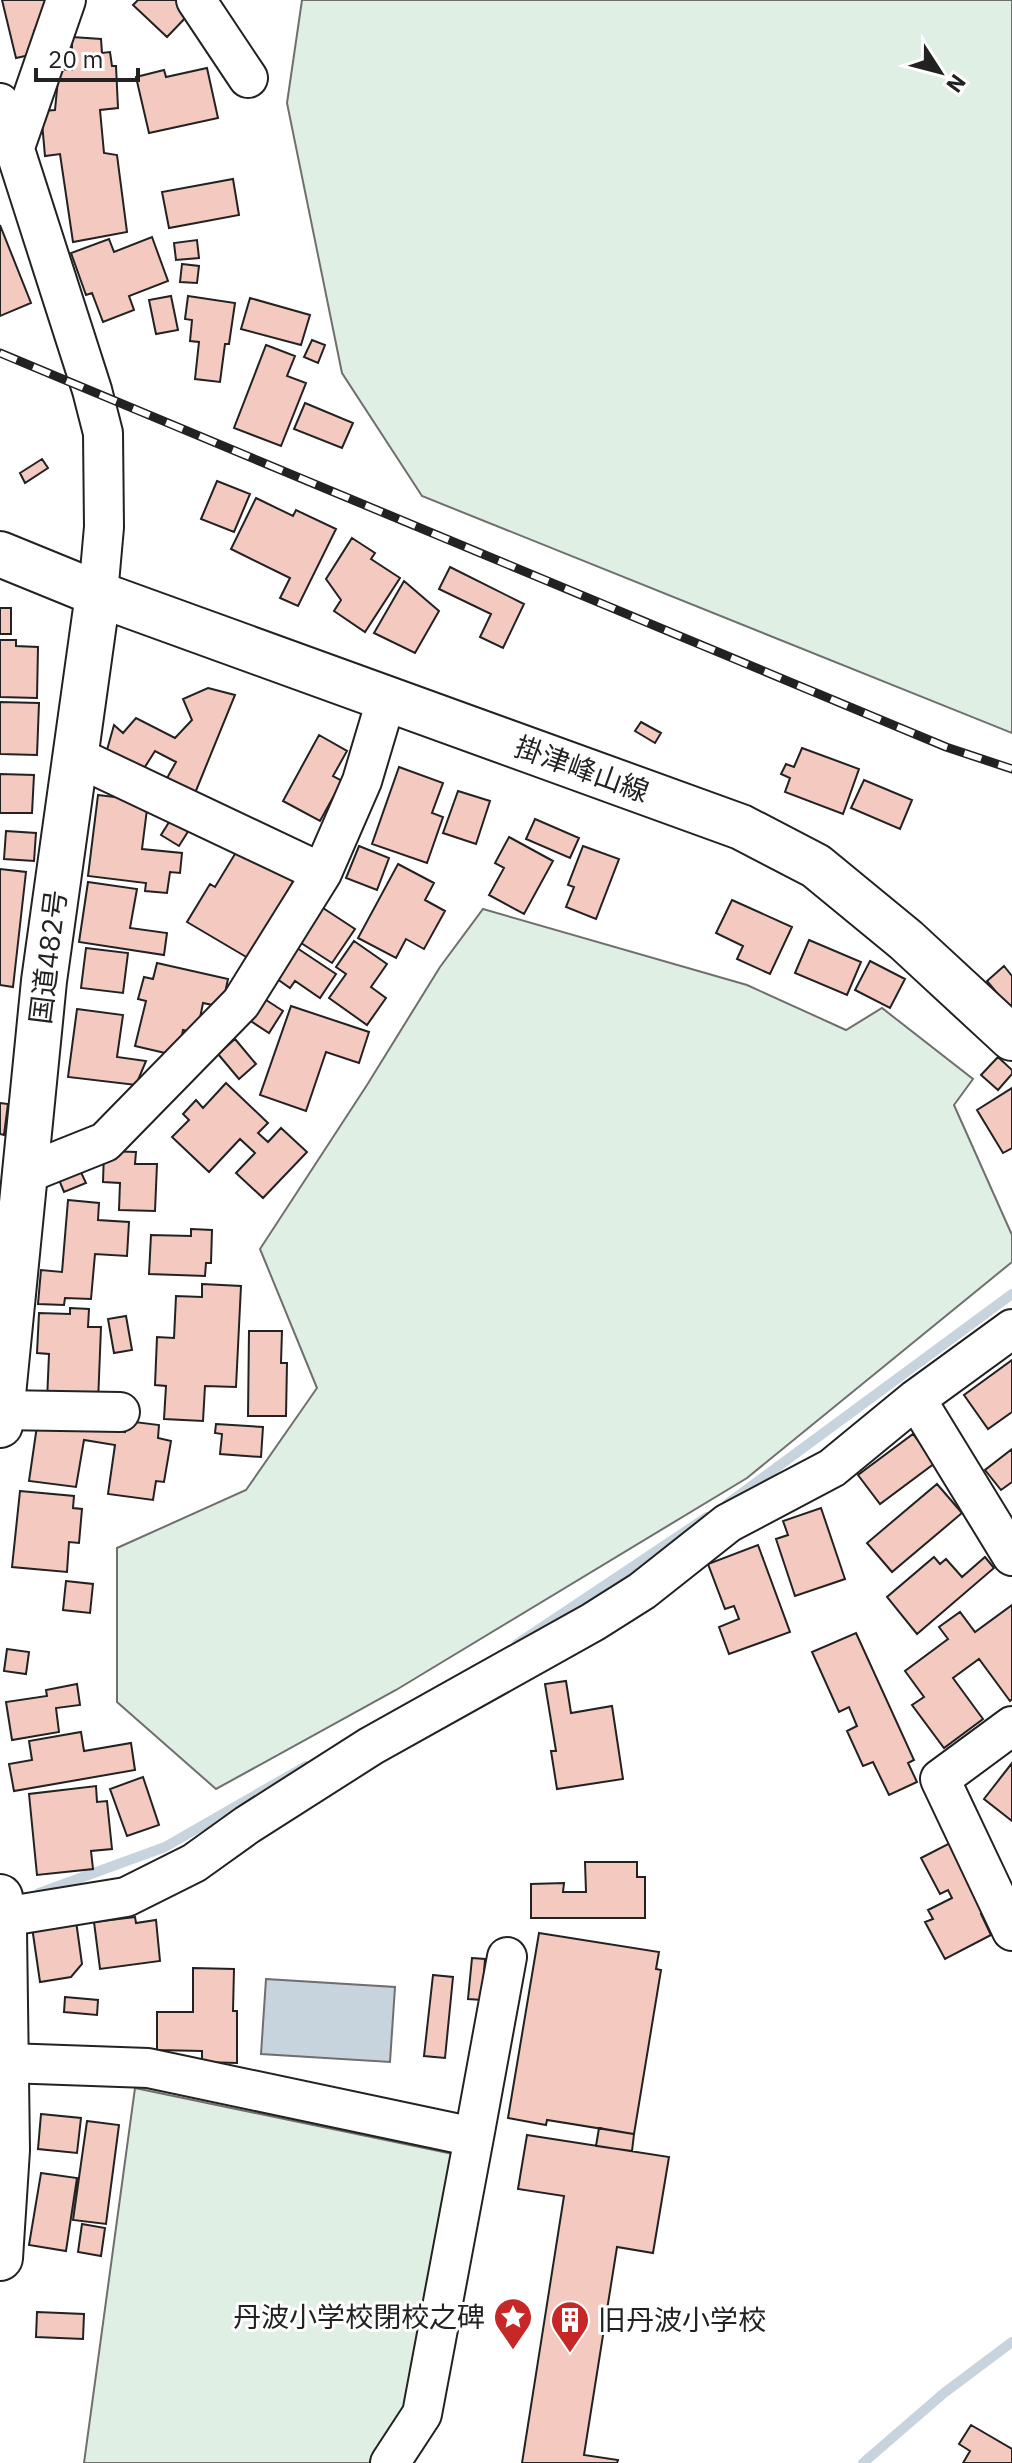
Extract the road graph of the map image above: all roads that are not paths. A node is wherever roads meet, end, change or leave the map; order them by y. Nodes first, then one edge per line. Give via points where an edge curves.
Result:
1 (66, 0) edge
2 (196, 0) edge
3 (248, 78) dead end
4 (0, 103) edge
5 (14, 150) junction
6 (0, 554) edge
7 (98, 594) junction
8 (387, 697) junction
9 (75, 756) junction
10 (322, 873) junction
11 (1012, 1038) edge
12 (25, 1174) junction
13 (1012, 1329) edge
14 (916, 1399) junction
15 (120, 1412) dead end
16 (1, 1418) edge
17 (1012, 1556) edge
18 (1012, 1726) edge
19 (2, 1919) edge
20 (1012, 1931) edge
21 (507, 1957) dead end
22 (7, 2063) junction
23 (474, 2137) junction
24 (0, 2258) edge
25 (390, 2463) edge

1 - 5 street
2 - 3 street
4 - 5 street
5 - 7 street via 103,433
6 - 7 main road
7 - 8 main road, 掛津峰山線
7 - 9 main road, 国道482号
8 - 10 street via 362,781
8 - 11 main road, 掛津峰山線 via 741,827 816,866
9 - 10 street
9 - 12 main road, 国道482号 via 44,981
10 - 12 street via 241,1003 105,1142
12 - 16 main road, 国道482号
13 - 14 street
14 - 17 street
14 - 19 street via 832,1468 728,1523 642,1591 371,1746 194,1863 126,1897
15 - 16 street
18 - 20 street via 940,1779
19 - 22 main road
21 - 23 street
22 - 23 street via 148,2068
22 - 24 main road
23 - 25 street via 422,2414

